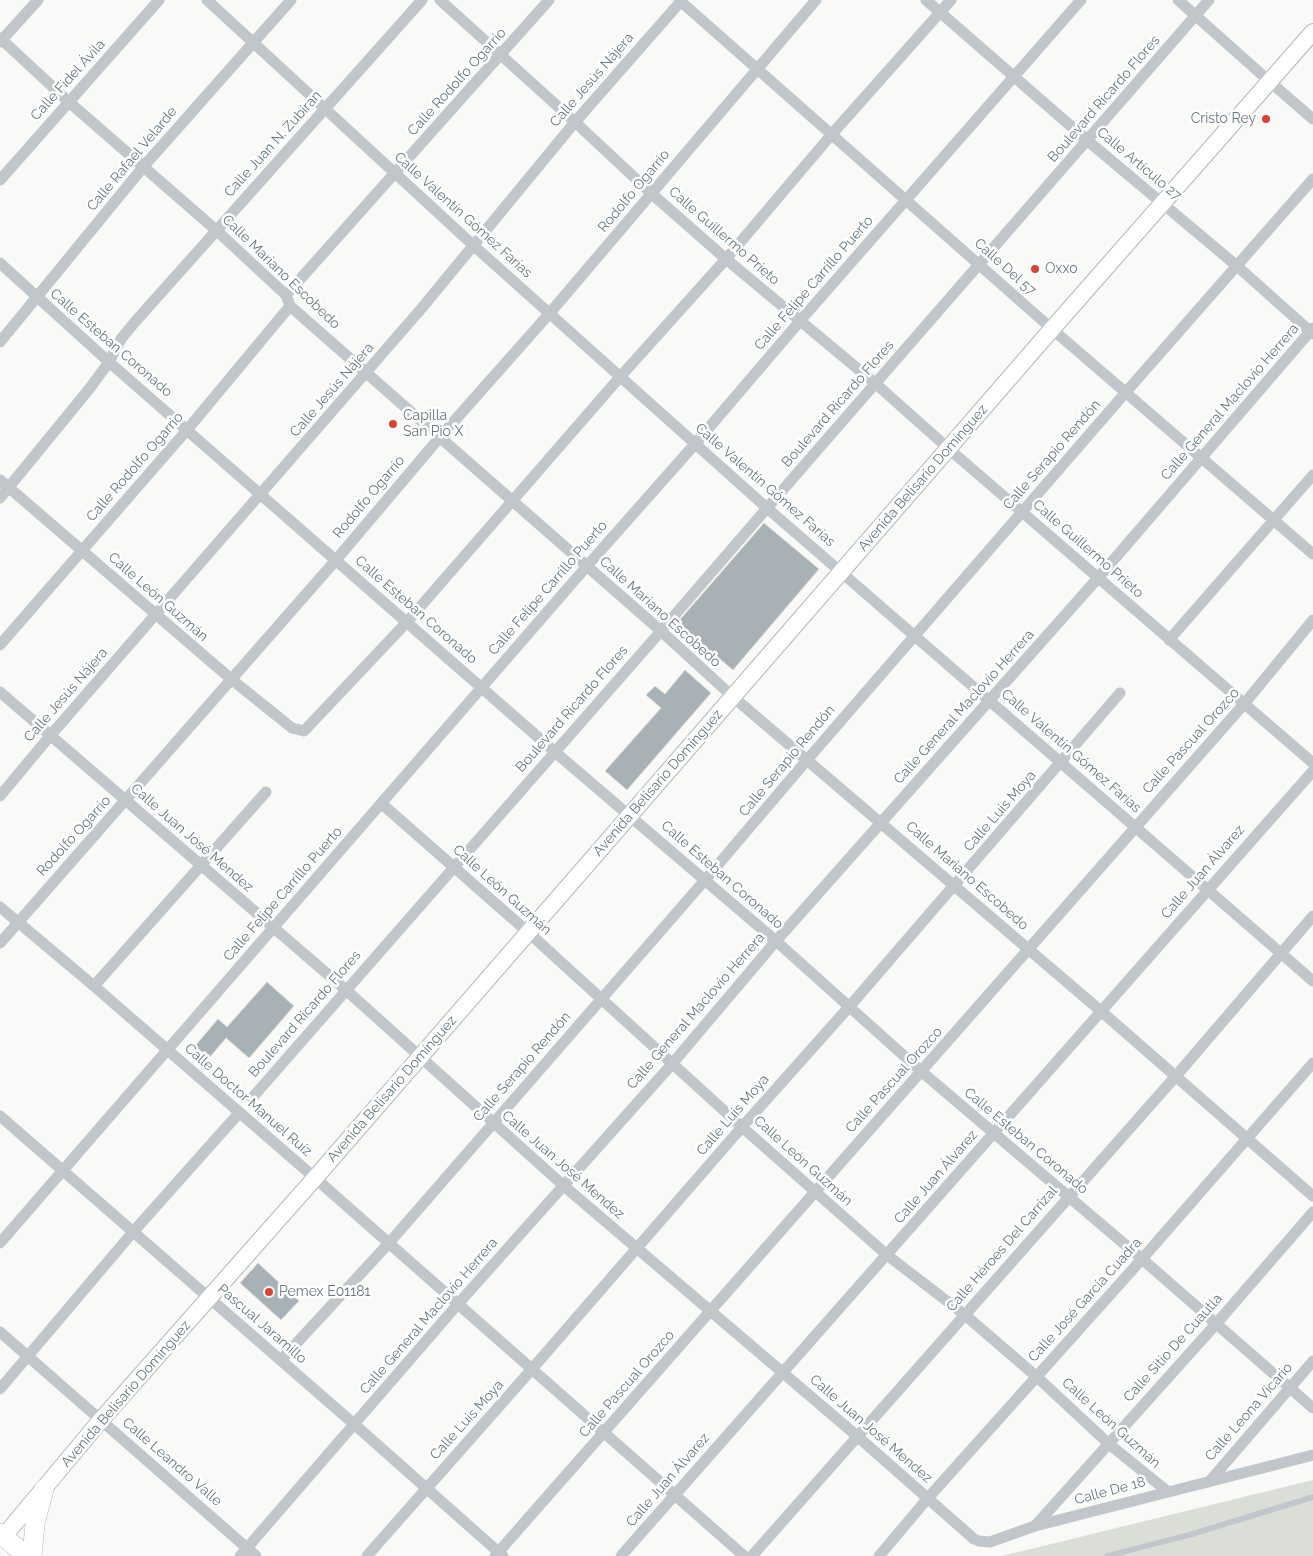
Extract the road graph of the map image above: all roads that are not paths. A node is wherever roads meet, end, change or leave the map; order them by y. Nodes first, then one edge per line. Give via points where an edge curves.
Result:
1 (38, 0) edge
2 (159, 0) edge
3 (207, 0) edge
4 (291, 0) edge
5 (422, 0) edge
6 (440, 0) edge
7 (549, 0) edge
8 (681, 0) edge
9 (816, 0) edge
10 (926, 0) edge
11 (951, 0) edge
12 (1081, 0) edge
13 (1178, 0) edge
14 (1209, 0) edge
15 (940, 12) junction
16 (1196, 16) junction
17 (1313, 32) edge
18 (1, 40) edge
19 (253, 41) junction
20 (501, 55) junction
21 (756, 69) junction
22 (1014, 77) junction
23 (1269, 82) junction
24 (69, 102) junction
25 (325, 108) junction
26 (1313, 119) edge
27 (575, 122) junction
28 (832, 134) junction
29 (1088, 141) junction
30 (144, 166) junction
31 (394, 173) junction
32 (1313, 179) edge
33 (0, 180) edge
34 (652, 194) junction
35 (906, 200) junction
36 (1162, 204) junction
37 (216, 230) junction
38 (473, 245) junction
39 (726, 259) junction
40 (0, 262) edge
41 (980, 264) junction
42 (1236, 266) junction
43 (36, 297) junction
44 (288, 300) junction
45 (549, 314) junction
46 (800, 320) junction
47 (1052, 329) junction
48 (1312, 331) edge
49 (0, 342) edge
50 (108, 362) junction
51 (366, 372) junction
52 (620, 377) junction
53 (876, 384) junction
54 (1126, 392) junction
55 (187, 430) junction
56 (440, 437) junction
57 (695, 444) junction
58 (949, 449) junction
59 (1201, 457) junction
60 (1313, 475) edge
61 (4, 484) edge
62 (261, 494) junction
63 (0, 498) edge
64 (514, 502) junction
65 (766, 508) junction
66 (1022, 511) junction
67 (1274, 519) junction
68 (82, 551) junction
69 (1313, 554) edge
70 (336, 560) junction
71 (587, 566) junction
72 (841, 573) junction
73 (1098, 578) junction
74 (156, 614) junction
75 (1313, 620) edge
76 (408, 622) junction
77 (661, 631) junction
78 (915, 635) junction
79 (1169, 640) junction
80 (0, 645) edge
81 (231, 679) junction
82 (482, 687) junction
83 (0, 692) edge
84 (1120, 693) dead end
85 (732, 696) junction
86 (990, 700) junction
87 (1244, 704) junction
88 (50, 736) junction
89 (555, 752) junction
90 (807, 760) junction
91 (1062, 762) junction
92 (1313, 763) edge
93 (1313, 771) edge
94 (266, 792) dead end
95 (0, 796) edge
96 (126, 800) junction
97 (382, 804) junction
98 (630, 816) junction
99 (882, 822) junction
100 (1135, 827) junction
101 (200, 865) junction
102 (454, 867) junction
103 (706, 880) junction
104 (954, 885) junction
105 (1207, 890) junction
106 (0, 907) edge
107 (1313, 916) edge
108 (18, 922) junction
109 (273, 928) junction
110 (529, 933) junction
111 (776, 941) junction
112 (0, 943) edge
113 (1028, 950) junction
114 (1281, 952) junction
115 (1313, 981) edge
116 (94, 986) junction
117 (346, 990) junction
118 (601, 999) junction
119 (850, 1006) junction
120 (1102, 1012) junction
121 (168, 1050) junction
122 (420, 1057) junction
123 (1313, 1063) edge
124 (672, 1064) junction
125 (922, 1072) junction
126 (1176, 1076) junction
127 (252, 1098) dead end
128 (239, 1113) junction
129 (0, 1116) edge
130 (492, 1123) junction
131 (742, 1127) junction
132 (994, 1134) junction
133 (1247, 1139) junction
134 (63, 1170) junction
135 (315, 1178) junction
136 (564, 1186) junction
137 (814, 1191) junction
138 (1068, 1196) junction
139 (1313, 1196) edge
140 (1313, 1212) edge
141 (133, 1232) junction
142 (0, 1243) edge
143 (389, 1243) junction
144 (636, 1249) junction
145 (887, 1255) junction
146 (1142, 1259) junction
147 (209, 1298) junction
148 (458, 1304) junction
149 (710, 1310) junction
150 (965, 1315) junction
151 (1216, 1324) junction
152 (0, 1332) edge
153 (28, 1357) junction
154 (280, 1360) junction
155 (1313, 1362) edge
156 (532, 1369) junction
157 (783, 1372) junction
158 (1037, 1376) junction
159 (1290, 1388) junction
160 (0, 1389) edge
161 (1313, 1408) edge
162 (101, 1420) junction
163 (354, 1424) junction
164 (604, 1433) junction
165 (857, 1436) junction
166 (1109, 1444) junction
167 (1313, 1455) edge
168 (1209, 1482) junction
169 (427, 1487) junction
170 (44, 1489) junction
171 (1166, 1491) junction
172 (674, 1495) junction
173 (1313, 1497) edge
174 (928, 1498) junction
175 (1035, 1526) junction
176 (1, 1537) edge
177 (974, 1539) joint
178 (244, 1552) edge
179 (499, 1555) edge
180 (26, 1556) edge
181 (32, 1556) edge
182 (256, 1556) edge
183 (366, 1556) edge
184 (621, 1556) edge
185 (744, 1556) edge
186 (752, 1556) edge
187 (879, 1556) edge
188 (1107, 1556) edge

1 - 18 street
2 - 24 street, Calle Fidel Ávila
3 - 19 street, Calle Valentín Gómez Farías
4 - 19 street, Calle Rafael Velarde
5 - 25 street, Calle Juan N. Zubiran
6 - 20 street, Calle Guillermo Prieto
7 - 20 street, Calle Rodolfo Ogarrio
8 - 21 street, Calle Del 57
8 - 27 street, Calle Jesús Nájera
9 - 21 street, Rodolfo Ogarrio
10 - 15 street, Calle Artículo 27
11 - 15 street
12 - 22 street, Calle Felipe Carrillo Puerto
13 - 16 street
14 - 16 street, Boulevard Ricardo Flores
15 - 22 street, Calle Artículo 27
15 - 28 street
16 - 23 street
16 - 29 street, Boulevard Ricardo Flores
17 - 23 street, Avenida Belisario Domínguez
18 - 24 street, Calle Mariano Escobedo
19 - 25 street, Calle Valentín Gómez Farías
19 - 30 street, Calle Rafael Velarde
20 - 27 street, Calle Guillermo Prieto
20 - 31 street, Calle Rodolfo Ogarrio
21 - 28 street, Calle Del 57
21 - 34 street, Rodolfo Ogarrio
22 - 29 street, Calle Artículo 27
22 - 35 street, Calle Felipe Carrillo Puerto
23 - 26 street
23 - 36 street, Avenida Belisario Domínguez
24 - 30 street, Calle Mariano Escobedo
24 - 33 street, Calle Fidel Ávila
25 - 31 street, Calle Valentín Gómez Farías
25 - 37 street, Calle Juan N. Zubiran
27 - 34 street, Calle Guillermo Prieto
27 - 38 street, Calle Jesús Nájera
28 - 35 street, Calle Del 57
28 - 39 street
29 - 36 street, Calle Artículo 27
29 - 41 street, Boulevard Ricardo Flores
30 - 37 street, Calle Mariano Escobedo
30 - 43 street, Calle Rafael Velarde
31 - 38 street, Calle Valentín Gómez Farías
31 - 44 street, Calle Rodolfo Ogarrio
32 - 42 street, Calle Serapio Rendón
34 - 39 street, Calle Guillermo Prieto
34 - 45 street, Rodolfo Ogarrio
35 - 41 street, Calle Del 57
35 - 46 street, Calle Felipe Carrillo Puerto
36 - 42 street, Calle Artículo 27
36 - 47 street, Avenida Belisario Domínguez
37 - 44 street, Calle Mariano Escobedo
37 - 50 street, Calle Juan N. Zubiran via 134,323
38 - 45 street, Calle Valentín Gómez Farías
38 - 51 street, Calle Jesús Nájera
39 - 46 street, Calle Guillermo Prieto
39 - 52 street
40 - 43 street, Calle Esteban Coronado
41 - 47 street, Calle Del 57
41 - 53 street, Boulevard Ricardo Flores
42 - 48 street, Calle Artículo 27
42 - 54 street, Calle Serapio Rendón
43 - 49 street, Calle Rafael Velarde
43 - 50 street, Calle Esteban Coronado
44 - 51 street, Calle Mariano Escobedo
44 - 55 street, Calle Rodolfo Ogarrio
45 - 52 street, Calle Valentín Gómez Farías
45 - 56 street, Rodolfo Ogarrio
46 - 53 street, Calle Guillermo Prieto
46 - 57 street, Calle Felipe Carrillo Puerto
47 - 54 street, Calle Del 57
47 - 58 street, Avenida Belisario Domínguez
48 - 59 street, Calle General Maclovio Herrera
50 - 55 street, Calle Esteban Coronado
50 - 61 street, Calle Juan N. Zubiran via 90,388
51 - 56 street, Calle Mariano Escobedo
51 - 62 street, Calle Jesús Nájera
52 - 57 street, Calle Valentín Gómez Farías
52 - 64 street
53 - 58 street, Calle Guillermo Prieto
53 - 65 street, Boulevard Ricardo Flores
54 - 59 street, Calle Del 57
54 - 66 street, Calle Serapio Rendón
55 - 62 street, Calle Esteban Coronado
55 - 68 street, Calle Rodolfo Ogarrio
56 - 64 street, Calle Mariano Escobedo
56 - 70 street, Rodolfo Ogarrio
57 - 65 street, Calle Valentín Gómez Farías
57 - 71 street, Calle Felipe Carrillo Puerto
58 - 66 street, Calle Guillermo Prieto
58 - 72 street, Avenida Belisario Domínguez
59 - 67 street, Calle Del 57
59 - 73 street, Calle General Maclovio Herrera
60 - 67 street
61 - 63 street, Calle Juan N. Zubiran
61 - 68 street, Calle León Guzmán
62 - 70 street, Calle Esteban Coronado
62 - 74 street, Calle Jesús Nájera
64 - 71 street, Calle Mariano Escobedo
64 - 76 street
65 - 72 street, Calle Valentín Gómez Farías
65 - 77 street, Boulevard Ricardo Flores
66 - 73 street, Calle Guillermo Prieto
66 - 78 street, Calle Serapio Rendón
67 - 69 street, Calle Del 57
67 - 79 street
68 - 74 street, Calle León Guzmán
68 - 80 street, Calle Rodolfo Ogarrio
70 - 76 street, Calle Esteban Coronado
70 - 81 street, Rodolfo Ogarrio
71 - 77 street, Calle Mariano Escobedo
71 - 82 street, Calle Felipe Carrillo Puerto
72 - 78 street, Calle Valentín Gómez Farías
72 - 85 street, Avenida Belisario Domínguez
73 - 79 street, Calle Guillermo Prieto
73 - 86 street, Calle General Maclovio Herrera
74 - 81 street, Calle León Guzmán
74 - 88 street, Calle Jesús Nájera
75 - 87 street, Calle Pascual Orozco
76 - 81 street, Calle León Guzmán via 308,729 292,728
76 - 82 street, Calle Esteban Coronado
77 - 85 street, Calle Mariano Escobedo
77 - 89 street, Boulevard Ricardo Flores
78 - 86 street, Calle Valentín Gómez Farías
78 - 90 street, Calle Serapio Rendón
79 - 87 street, Calle Guillermo Prieto
81 - 96 street, Rodolfo Ogarrio
82 - 89 street, Calle Esteban Coronado
82 - 97 street, Calle Felipe Carrillo Puerto
83 - 88 street, Calle Juan José Mendez
84 - 91 street, Calle Luis Moya
85 - 90 street, Calle Mariano Escobedo
85 - 98 street, Avenida Belisario Domínguez
86 - 91 street, Calle Valentín Gómez Farías
86 - 99 street, Calle General Maclovio Herrera
87 - 92 street, Calle Guillermo Prieto
87 - 100 street, Calle Pascual Orozco
88 - 95 street, Calle Jesús Nájera
88 - 96 street, Calle Juan José Mendez
89 - 98 street, Calle Esteban Coronado
89 - 102 street, Boulevard Ricardo Flores
90 - 99 street, Calle Mariano Escobedo
90 - 103 street, Calle Serapio Rendón
91 - 100 street, Calle Valentín Gómez Farías
91 - 104 street, Calle Luis Moya
93 - 105 street, Calle Juan Álvarez
94 - 101 street
96 - 101 street, Calle Juan José Mendez
96 - 108 street, Rodolfo Ogarrio
97 - 102 street, Calle León Guzmán
97 - 109 street, Calle Felipe Carrillo Puerto
98 - 103 street, Calle Esteban Coronado
98 - 110 street, Avenida Belisario Domínguez
99 - 104 street, Calle Mariano Escobedo
99 - 111 street, Calle General Maclovio Herrera
100 - 105 street, Calle Valentín Gómez Farías
100 - 113 street, Calle Pascual Orozco
101 - 109 street, Calle Juan José Mendez
101 - 116 street
102 - 110 street, Calle León Guzmán
102 - 117 street, Boulevard Ricardo Flores
103 - 111 street, Calle Esteban Coronado
103 - 118 street, Calle Serapio Rendón
104 - 113 street, Calle Mariano Escobedo
104 - 119 street, Calle Luis Moya
105 - 114 street, Calle Valentín Gómez Farías
105 - 120 street, Calle Juan Álvarez
106 - 108 street, Calle Doctor Manuel Ruíz
107 - 114 street, Calle Héroes Del Carrizal
108 - 112 street, Rodolfo Ogarrio
108 - 116 street, Calle Doctor Manuel Ruíz
109 - 117 street, Calle Juan José Mendez
109 - 121 street, Calle Felipe Carrillo Puerto
110 - 118 street, Calle León Guzmán
110 - 122 street, Avenida Belisario Domínguez
111 - 119 street, Calle Esteban Coronado
111 - 124 street, Calle General Maclovio Herrera
113 - 120 street, Calle Mariano Escobedo
113 - 125 street, Calle Pascual Orozco
114 - 115 street, Calle Valentín Gómez Farías
114 - 126 street, Calle Héroes Del Carrizal
116 - 121 street, Calle Doctor Manuel Ruíz
117 - 122 street, Calle Juan José Mendez
117 - 127 street, Boulevard Ricardo Flores
118 - 124 street, Calle León Guzmán
118 - 130 street, Calle Serapio Rendón
119 - 125 street, Calle Esteban Coronado
119 - 131 street, Calle Luis Moya
120 - 126 street, Calle Mariano Escobedo
120 - 132 street, Calle Juan Álvarez
121 - 128 street, Calle Doctor Manuel Ruíz
121 - 134 street, Calle Felipe Carrillo Puerto
122 - 130 street, Calle Juan José Mendez
122 - 135 street, Avenida Belisario Domínguez
123 - 133 street, Calle José García Cuadra
124 - 131 street, Calle León Guzmán
124 - 136 street, Calle General Maclovio Herrera
125 - 132 street, Calle Esteban Coronado
125 - 137 street, Calle Pascual Orozco
126 - 133 street, Calle Mariano Escobedo
126 - 138 street, Calle Héroes Del Carrizal
128 - 135 street, Calle Doctor Manuel Ruíz
128 - 141 street
129 - 134 street, Pascual Jaramillo
130 - 136 street, Calle Juan José Mendez
130 - 143 street, Calle Serapio Rendón
131 - 137 street, Calle León Guzmán
131 - 144 street, Calle Luis Moya
132 - 138 street, Calle Esteban Coronado
132 - 145 street, Calle Juan Álvarez
133 - 139 street, Calle Mariano Escobedo
133 - 146 street, Calle José García Cuadra
134 - 141 street, Pascual Jaramillo
134 - 142 street, Calle Felipe Carrillo Puerto
135 - 143 street, Calle Doctor Manuel Ruíz
135 - 147 street, Avenida Belisario Domínguez
136 - 144 street, Calle Juan José Mendez
136 - 148 street, Calle General Maclovio Herrera
137 - 145 street, Calle León Guzmán
137 - 149 street, Calle Pascual Orozco
138 - 146 street, Calle Esteban Coronado
138 - 150 street, Calle Héroes Del Carrizal
140 - 151 street, Calle Sitio De Cuautla
141 - 147 street, Pascual Jaramillo
141 - 153 street
143 - 148 street, Calle Doctor Manuel Ruíz
143 - 154 street, Calle Serapio Rendón
144 - 149 street, Calle Juan José Mendez
144 - 156 street, Calle Luis Moya
145 - 150 street, Calle León Guzmán
145 - 157 street, Calle Juan Álvarez
146 - 151 street, Calle Esteban Coronado
146 - 158 street, Calle José García Cuadra
147 - 154 street, Pascual Jaramillo
147 - 162 street, Avenida Belisario Domínguez
148 - 156 street, Calle Doctor Manuel Ruíz
148 - 163 street, Calle General Maclovio Herrera
149 - 157 street, Calle Juan José Mendez
149 - 164 street, Calle Pascual Orozco
150 - 158 street, Calle León Guzmán
150 - 165 street, Calle Héroes Del Carrizal
151 - 159 street, Calle Esteban Coronado
151 - 166 street, Calle Sitio De Cuautla
152 - 153 street, Calle Leandro Valle
153 - 160 street
153 - 162 street, Calle Leandro Valle
154 - 163 street, Pascual Jaramillo
155 - 159 street, Calle Leona Vicario
156 - 164 street, Calle Doctor Manuel Ruíz
156 - 169 street, Calle Luis Moya
157 - 165 street, Calle Juan José Mendez
157 - 172 street, Calle Juan Álvarez
158 - 166 street, Calle León Guzmán
158 - 174 street, Calle José García Cuadra
159 - 161 street, Calle Esteban Coronado
159 - 168 street, Calle Leona Vicario
162 - 170 street, Avenida Belisario Domínguez
162 - 178 street, Calle Leandro Valle
163 - 169 street, Pascual Jaramillo
163 - 178 street, Calle General Maclovio Herrera
164 - 172 street, Calle Doctor Manuel Ruíz
164 - 179 street, Calle Pascual Orozco
165 - 174 street, Calle Juan José Mendez
165 - 186 street, Calle Héroes Del Carrizal
166 - 171 street, Calle León Guzmán
166 - 175 street, Calle Sitio De Cuautla
167 - 168 street, Calle De 18
168 - 171 street, Calle De 18
169 - 179 street, Pascual Jaramillo
169 - 183 street, Calle Luis Moya
170 - 176 street, Avenida Belisario Domínguez
170 - 181 main road via 35,1524
171 - 175 street, Calle De 18
172 - 184 street, Calle Juan Álvarez
172 - 185 street, Calle Doctor Manuel Ruíz
173 - 188 lane
174 - 177 street, Calle Juan José Mendez
174 - 187 street, Calle José García Cuadra
175 - 177 street, Calle De 18 via 990,1542
176 - 180 main road
178 - 182 street, Calle Leandro Valle

